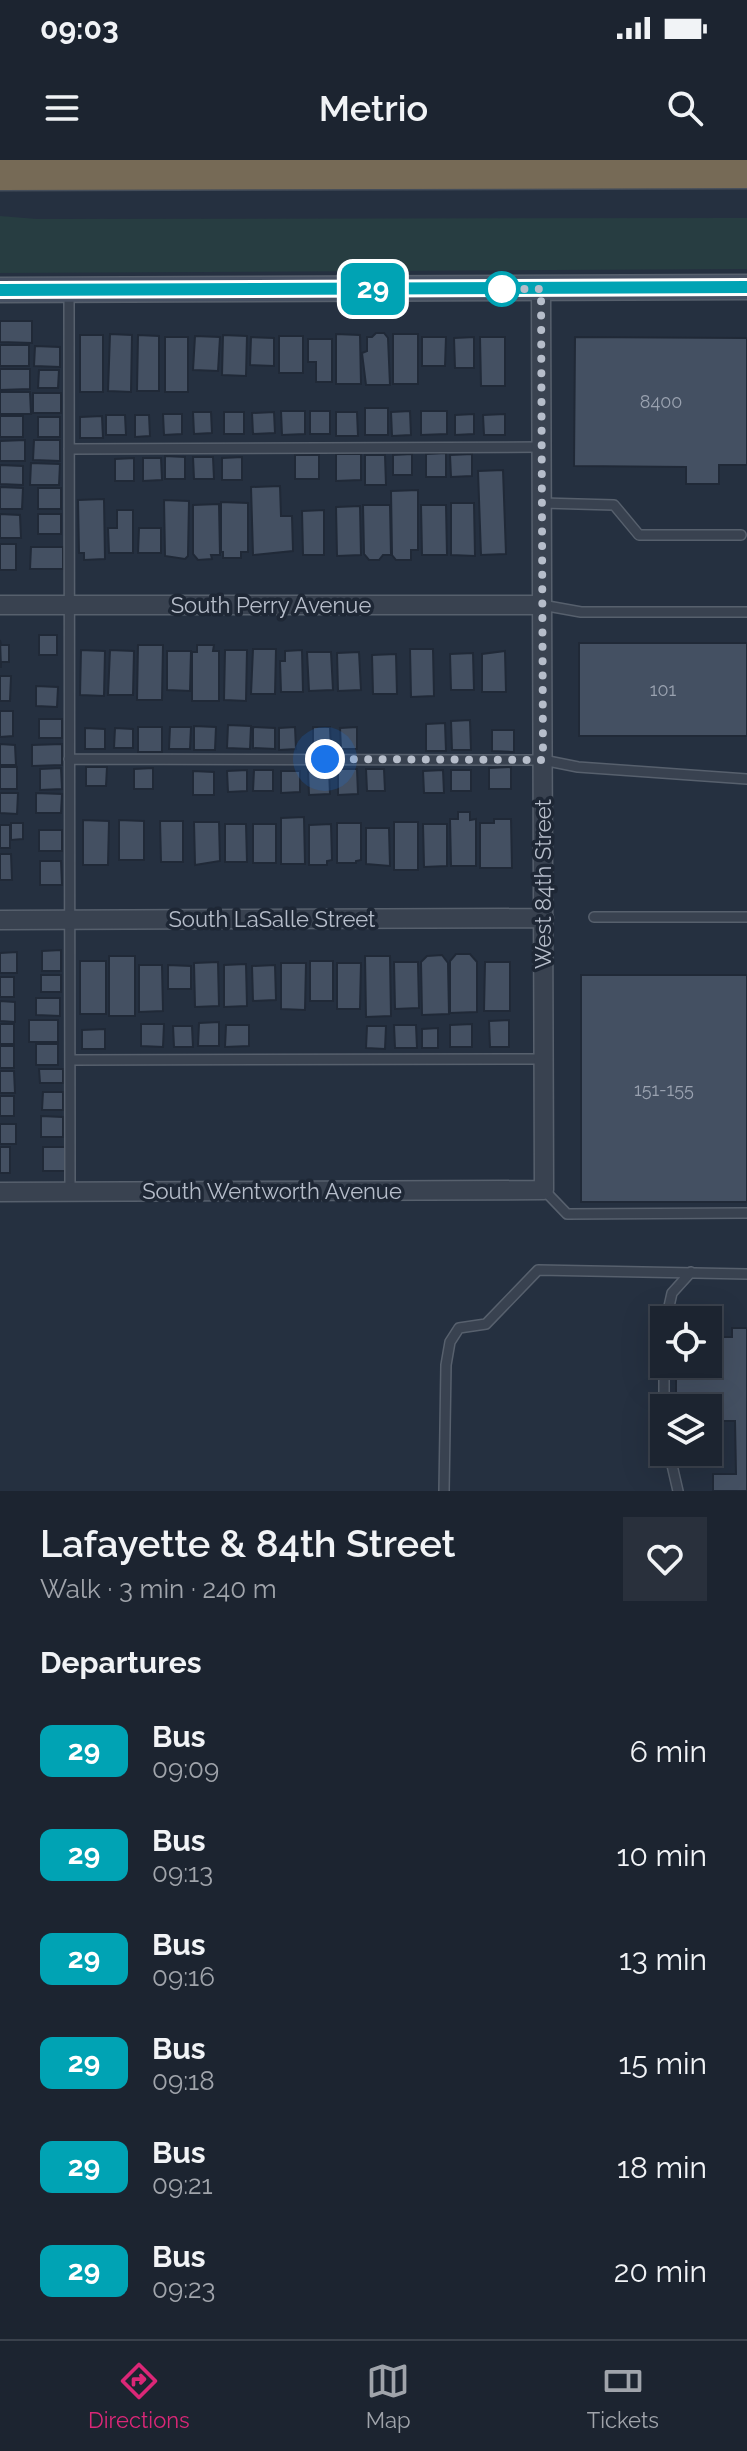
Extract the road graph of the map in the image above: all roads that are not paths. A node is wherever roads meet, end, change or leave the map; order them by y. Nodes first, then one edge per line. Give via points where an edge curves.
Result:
1 (747, 172) edge
2 (0, 174) edge
3 (747, 287) edge
4 (69, 289) junction
5 (541, 289) junction
6 (0, 290) edge
7 (542, 447) junction
8 (69, 449) junction
9 (542, 503) junction
10 (741, 535) dead end
11 (0, 605) edge
12 (69, 605) junction
13 (542, 605) junction
14 (746, 612) edge
15 (69, 759) junction
16 (543, 760) junction
17 (747, 779) edge
18 (594, 917) dead end
19 (747, 917) edge
20 (544, 918) junction
21 (70, 919) junction
22 (0, 920) edge
23 (544, 1059) junction
24 (70, 1060) junction
25 (544, 1190) junction
26 (70, 1191) junction
27 (0, 1192) edge
28 (747, 1213) edge
29 (691, 1272) junction
30 (747, 1274) edge
31 (669, 1306) edge
32 (672, 1466) edge
33 (444, 1491) edge
34 (678, 1491) edge

1 - 2 highway
3 - 5 main road
4 - 5 main road
4 - 6 main road
4 - 8 lane
5 - 7 street, West 84th Street
7 - 8 lane
7 - 9 street, West 84th Street
8 - 12 lane
9 - 10 lane via 614,505 639,535
9 - 13 street, West 84th Street
11 - 12 street, South Perry Avenue
12 - 13 street, South Perry Avenue
12 - 15 lane
13 - 14 lane via 581,612
13 - 16 street, West 84th Street
15 - 16 lane
15 - 21 lane
16 - 17 lane
16 - 20 street, West 84th Street
18 - 19 lane
20 - 21 street, South LaSalle Street
20 - 23 street, West 84th Street
21 - 22 street, South LaSalle Street
21 - 24 lane
23 - 24 lane
23 - 25 street, West 84th Street
24 - 26 lane
25 - 26 street, South Wentworth Avenue
25 - 28 lane via 567,1214
26 - 27 street, South Wentworth Avenue
29 - 30 lane
29 - 31 lane via 672,1293
29 - 33 lane via 538,1270 486,1324 459,1328 446,1365
32 - 34 lane

